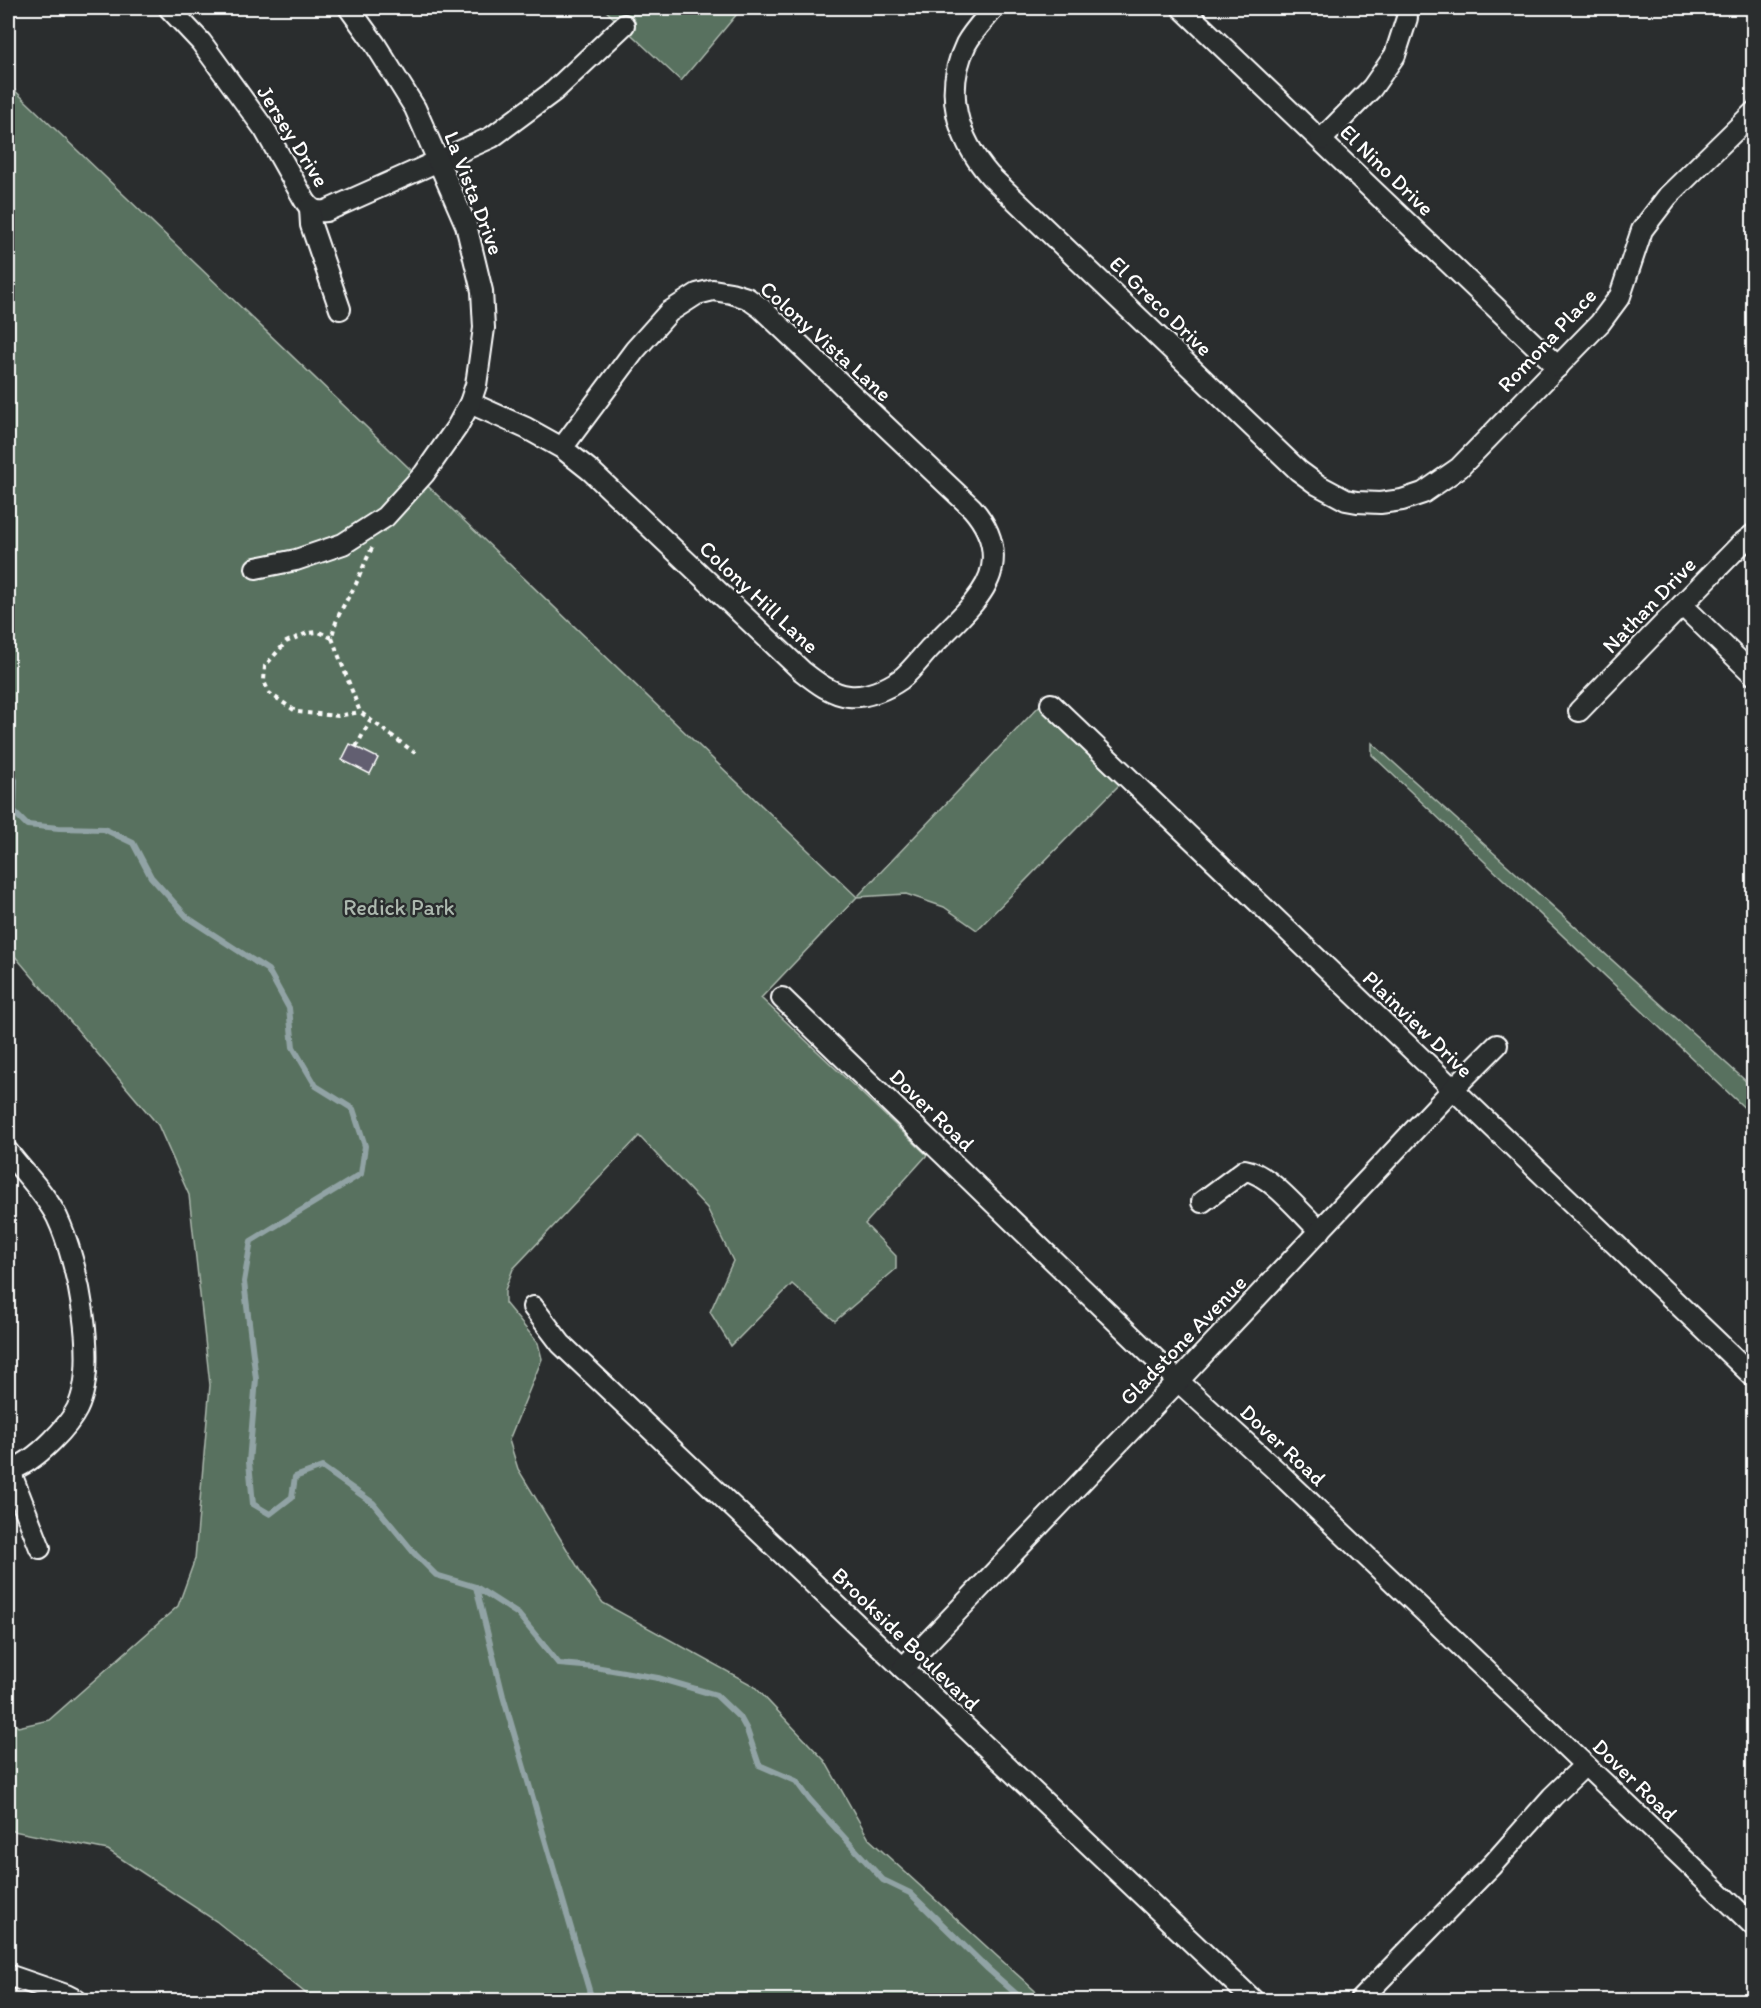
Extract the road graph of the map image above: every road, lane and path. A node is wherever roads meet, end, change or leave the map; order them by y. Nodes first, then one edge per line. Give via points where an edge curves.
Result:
1 (169, 8) edge
2 (349, 8) edge
3 (994, 8) edge
4 (1182, 8) edge
5 (1407, 18) dead end
6 (624, 25) dead end
7 (1754, 112) edge
8 (1321, 140) junction
9 (439, 162) junction
10 (307, 205) junction
11 (340, 309) dead end
12 (1558, 367) junction
13 (470, 403) junction
14 (562, 448) junction
15 (1380, 503) joint
16 (1754, 534) edge
17 (372, 546) dead end
18 (993, 556) joint
19 (256, 568) dead end
20 (1682, 605) junction
21 (332, 638) junction
22 (1754, 675) edge
23 (1051, 704) dead end
24 (1579, 711) dead end
25 (360, 712) junction
26 (371, 721) junction
27 (356, 747) dead end
28 (415, 753) dead end
29 (782, 998) dead end
30 (1497, 1045) dead end
31 (1452, 1090) junction
32 (8, 1152) edge
33 (1202, 1202) dead end
34 (1320, 1231) junction
35 (532, 1307) dead end
36 (1754, 1377) edge
37 (1178, 1381) junction
38 (9, 1471) edge
39 (40, 1548) dead end
40 (903, 1668) junction
41 (1585, 1765) junction
42 (1754, 1926) edge
43 (8, 1976) edge
44 (76, 2001) edge
45 (1253, 2001) edge
46 (1360, 2001) edge

1 - 10 street, Jersey Drive via 201,42 265,130
2 - 9 street, La Vista Drive via 415,108
3 - 15 street, El Greco Drive via 967,43 955,77 961,131 976,160 1299,471 1346,500
4 - 8 street, El Nino Drive
5 - 8 street via 1395,56 1372,88
6 - 9 street, Jersey Drive via 554,91 492,137
7 - 12 street, Romona Place via 1668,196 1642,230 1620,296
8 - 12 street, El Nino Drive
9 - 10 street, Jersey Drive via 326,211 318,212
9 - 13 street, La Vista Drive via 466,225 482,291 484,328
10 - 11 street
12 - 15 street, Romona Place via 1442,482 1423,493
13 - 14 street, Colony Hill Lane
13 - 19 street, La Vista Drive via 424,474 386,517 343,544
14 - 18 street, Colony Hill Lane via 802,671 832,692 850,697 886,688 902,678 976,599 989,579
14 - 18 street, Colony Vista Lane via 635,350 669,312 697,294 713,290 731,292 760,308 972,508 987,530
16 - 20 street, Nathan Drive
17 - 21 path
20 - 22 street
20 - 24 street, Nathan Drive
21 - 25 path
21 - 25 path via 319,632 307,633 286,642 265,666 264,681 269,693 297,712 338,716
23 - 31 street, Plainview Drive
25 - 26 path
26 - 27 path
26 - 28 path
29 - 37 street, Dover Road
30 - 31 street, Gladstone Avenue
31 - 34 street, Gladstone Avenue
31 - 36 street, Plainview Drive
32 - 38 street via 56,1216 76,1277 87,1349 84,1388 68,1424 40,1453
33 - 34 street via 1245,1170 1254,1172
34 - 37 street, Gladstone Avenue
35 - 40 street, Brookside Boulevard via 561,1344
37 - 40 street, Gladstone Avenue
37 - 41 street, Dover Road
38 - 39 street
40 - 45 street, Brookside Boulevard
41 - 42 street, Dover Road
41 - 46 street
43 - 44 street

